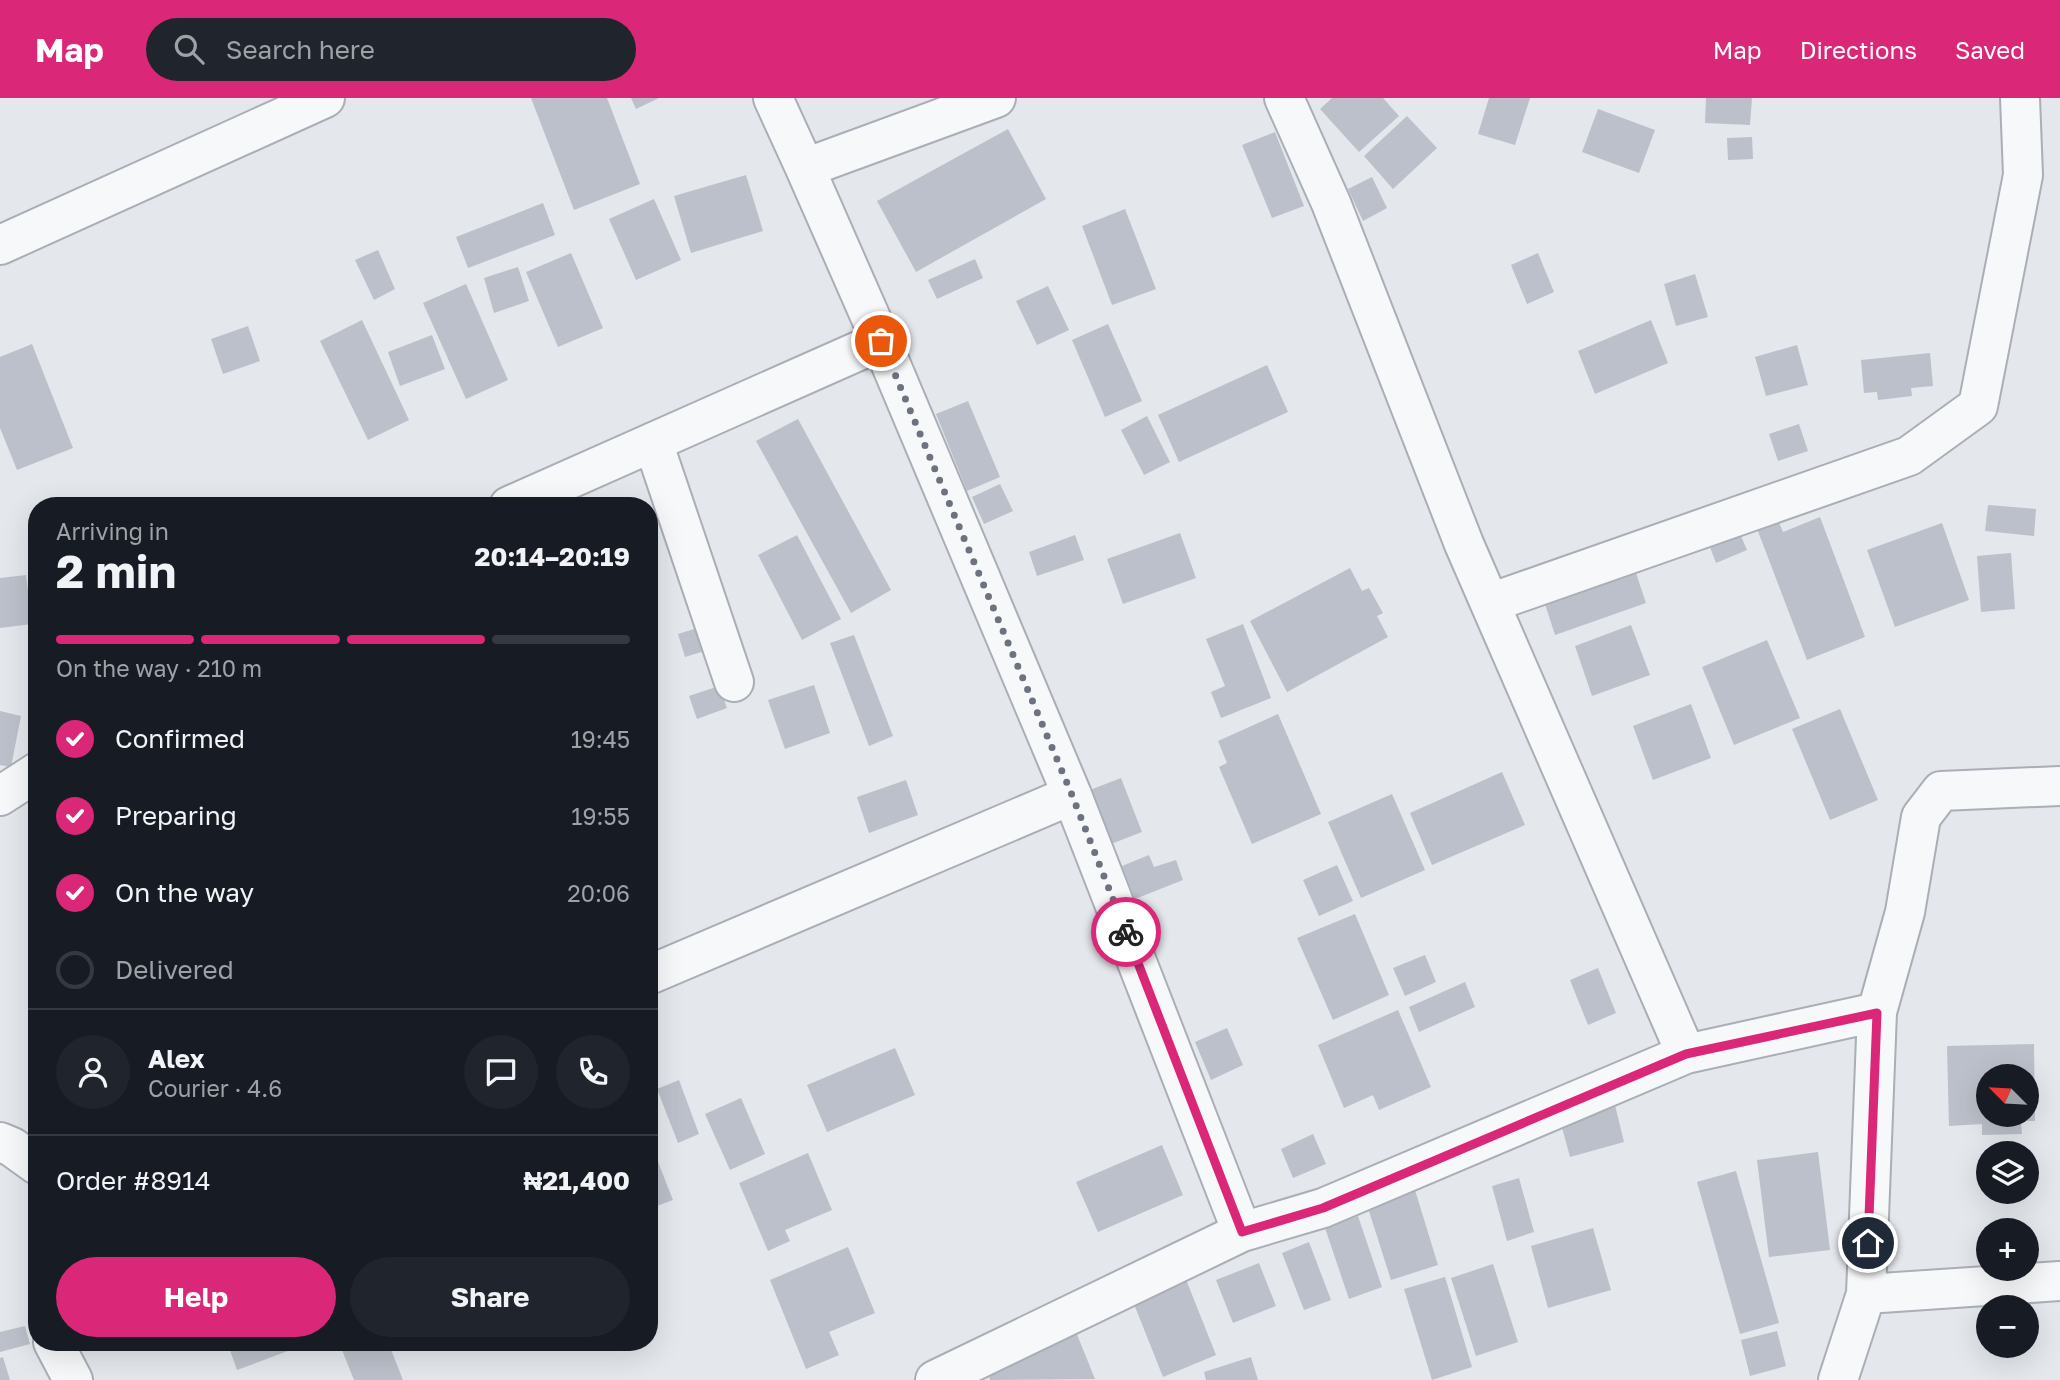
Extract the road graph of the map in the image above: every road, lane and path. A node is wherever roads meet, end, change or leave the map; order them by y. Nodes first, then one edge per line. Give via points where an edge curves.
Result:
1 (325, 98) edge
2 (773, 98) edge
3 (996, 98) edge
4 (1283, 98) edge
5 (2020, 98) edge
6 (805, 168) junction
7 (0, 245) edge
8 (881, 341) junction
9 (653, 442) junction
10 (529, 497) edge
11 (1490, 603) junction
12 (734, 682) dead end
13 (28, 778) edge
14 (2060, 786) edge
15 (1072, 795) junction
16 (0, 796) edge
17 (658, 971) edge
18 (1877, 1013) junction
19 (1686, 1054) junction
20 (0, 1142) edge
21 (28, 1159) edge
22 (1242, 1232) junction
23 (2060, 1281) edge
24 (1866, 1294) junction
25 (58, 1351) edge
26 (73, 1380) edge
27 (935, 1380) edge
28 (1838, 1380) edge

1 - 7 street
2 - 6 street
3 - 6 street
4 - 11 street via 1331,203
5 - 11 street via 2023,175 1978,406 1909,456
6 - 8 street
8 - 9 street
8 - 15 street
9 - 10 street
9 - 12 street
11 - 19 street
13 - 16 street
14 - 18 street via 1941,790 1921,817 1905,912
15 - 17 street
15 - 22 street
18 - 19 street
18 - 24 street
19 - 22 street via 1323,1208
20 - 21 street
22 - 27 street
23 - 24 street
24 - 28 street
25 - 26 street

